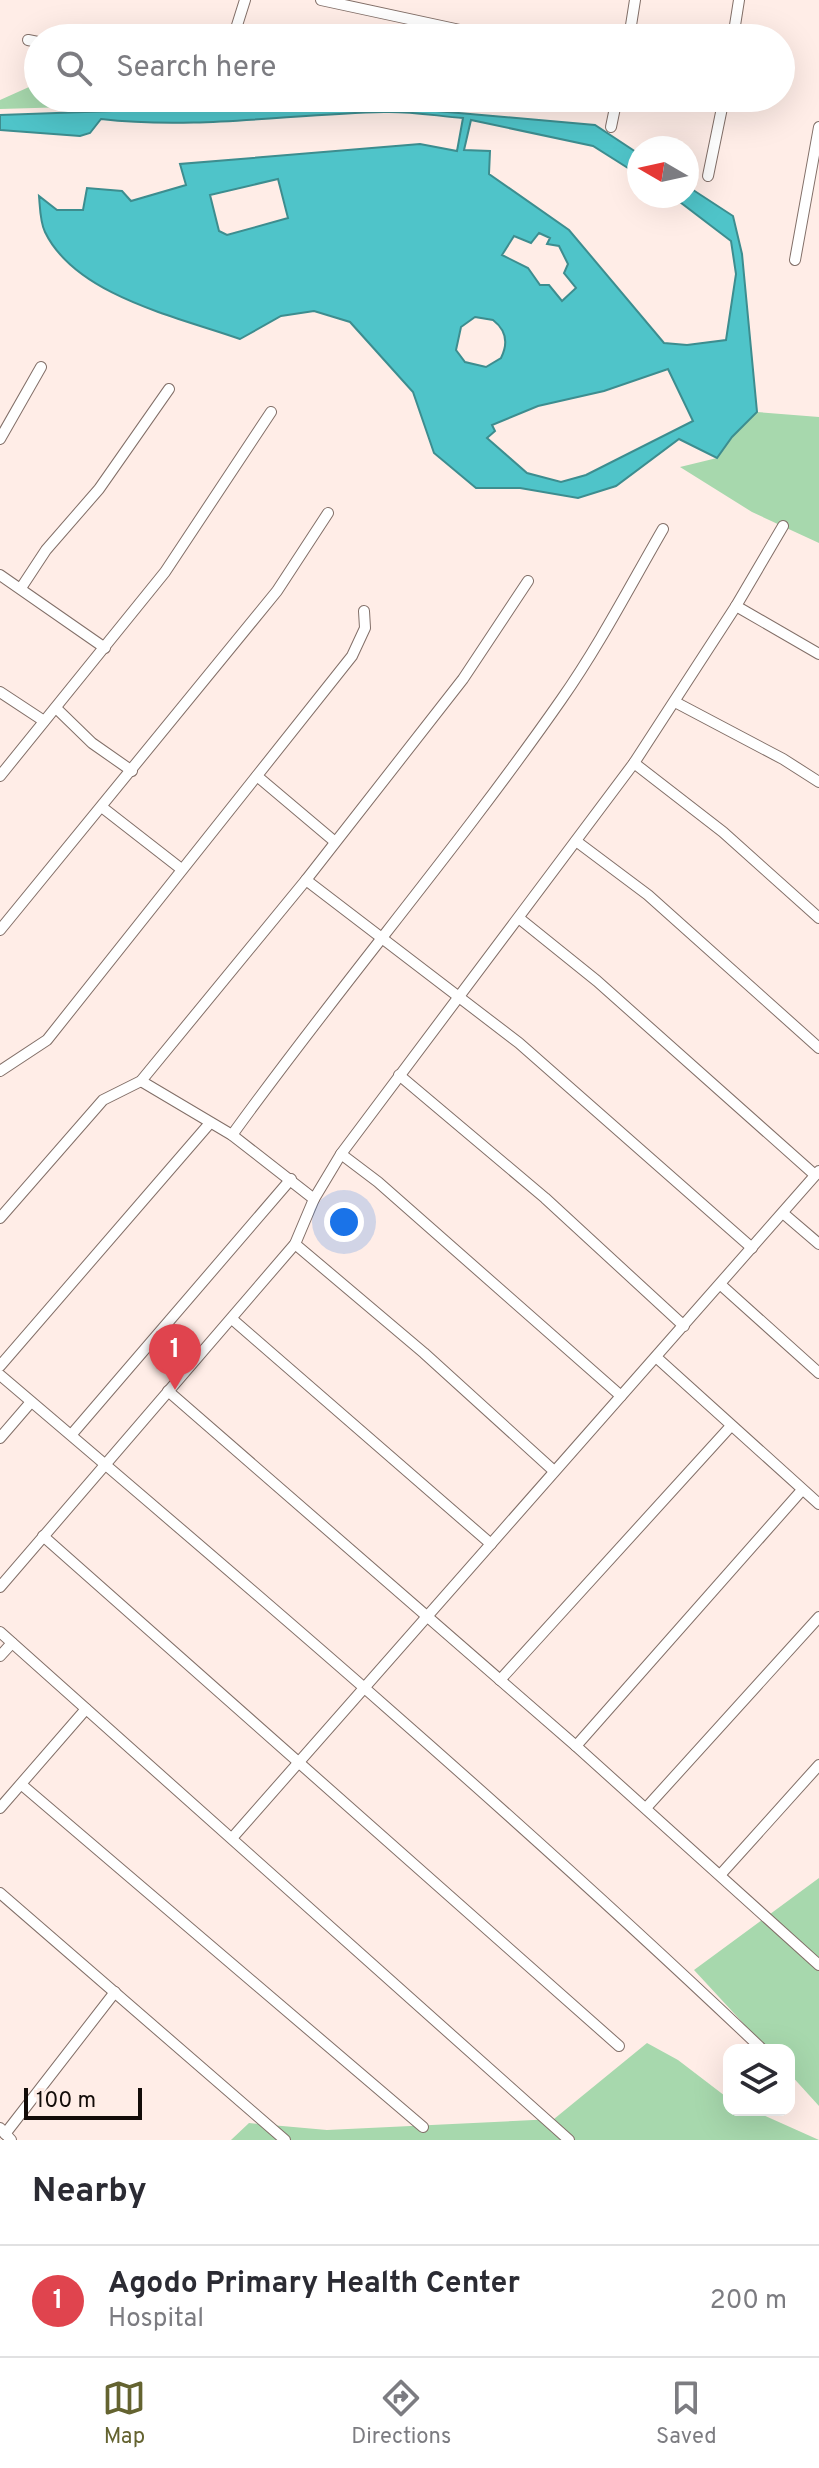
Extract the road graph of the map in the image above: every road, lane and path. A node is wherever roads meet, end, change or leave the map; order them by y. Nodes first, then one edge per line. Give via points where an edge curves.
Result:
1 (245, 0) edge
2 (321, 0) edge
3 (635, 0) edge
4 (739, 0) edge
5 (237, 24) edge
6 (432, 24) edge
7 (631, 24) edge
8 (735, 24) edge
9 (614, 112) edge
10 (721, 112) edge
11 (611, 127) dead end
12 (819, 127) edge
13 (708, 176) dead end
14 (795, 260) dead end
15 (41, 367) dead end
16 (169, 389) dead end
17 (271, 412) dead end
18 (0, 439) edge
19 (328, 513) dead end
20 (783, 526) dead end
21 (663, 529) dead end
22 (0, 575) edge
23 (528, 581) dead end
24 (21, 588) junction
25 (736, 606) junction
26 (364, 611) dead end
27 (105, 648) junction
28 (819, 654) edge
29 (0, 692) edge
30 (675, 702) junction
31 (56, 708) junction
32 (44, 721) junction
33 (634, 763) junction
34 (132, 771) junction
35 (0, 776) edge
36 (257, 776) junction
37 (819, 782) edge
38 (103, 808) junction
39 (334, 841) junction
40 (576, 841) junction
41 (180, 868) junction
42 (306, 880) junction
43 (819, 918) edge
44 (520, 919) junction
45 (0, 930) edge
46 (384, 939) junction
47 (462, 998) junction
48 (819, 1048) edge
49 (0, 1071) edge
50 (399, 1075) junction
51 (141, 1081) junction
52 (210, 1123) junction
53 (232, 1135) junction
54 (341, 1154) junction
55 (817, 1173) edge
56 (291, 1179) junction
57 (314, 1199) junction
58 (784, 1214) junction
59 (0, 1218) edge
60 (295, 1244) junction
61 (819, 1244) edge
62 (752, 1248) junction
63 (721, 1285) junction
64 (232, 1319) junction
65 (684, 1326) junction
66 (656, 1357) junction
67 (0, 1366) edge
68 (819, 1373) edge
69 (0, 1375) edge
70 (168, 1391) junction
71 (621, 1396) junction
72 (31, 1402) junction
73 (730, 1427) junction
74 (72, 1434) junction
75 (0, 1438) edge
76 (107, 1463) junction
77 (554, 1471) junction
78 (802, 1490) junction
79 (819, 1504) edge
80 (43, 1536) junction
81 (491, 1544) junction
82 (0, 1587) edge
83 (427, 1616) junction
84 (819, 1617) edge
85 (0, 1632) edge
86 (12, 1643) junction
87 (0, 1656) edge
88 (500, 1680) junction
89 (366, 1688) junction
90 (86, 1709) junction
91 (576, 1746) junction
92 (300, 1761) junction
93 (819, 1765) edge
94 (22, 1785) junction
95 (0, 1808) edge
96 (646, 1808) junction
97 (233, 1837) junction
98 (721, 1874) junction
99 (0, 1893) edge
100 (819, 1965) edge
101 (115, 1992) junction
102 (757, 2044) edge
103 (619, 2046) dead end
104 (423, 2127) dead end
105 (5, 2134) edge
106 (285, 2140) edge
107 (569, 2140) edge

1 - 5 street
2 - 6 street
3 - 7 street
4 - 8 street
9 - 11 street
10 - 13 street
12 - 14 street
15 - 18 street
16 - 24 street
17 - 27 street via 165,572
19 - 34 street via 277,591
20 - 25 street
21 - 46 street via 562,699
22 - 24 street
23 - 39 street via 463,679
24 - 27 street
25 - 28 street
25 - 30 street
26 - 36 street via 365,628 352,656
27 - 31 street
29 - 32 street
30 - 33 street
30 - 37 street
31 - 32 street
31 - 34 street
32 - 35 street
33 - 40 street
33 - 43 street via 723,832
34 - 38 street
36 - 39 street
36 - 41 street
38 - 41 street
38 - 45 street
39 - 42 street
40 - 44 street
40 - 48 street via 648,895
41 - 49 street via 47,1040
42 - 46 street
42 - 51 street
44 - 47 street
44 - 55 street
46 - 47 street
46 - 53 street
47 - 50 street
47 - 62 street
50 - 54 street
50 - 65 street via 545,1198
51 - 52 street
51 - 59 street via 103,1100
52 - 53 street
52 - 67 street
53 - 56 street
54 - 57 street
54 - 71 street
55 - 58 street
56 - 57 street
56 - 74 street
57 - 60 street
58 - 61 street
58 - 62 street
60 - 64 street
60 - 77 street
62 - 63 street
63 - 65 street
63 - 68 street
64 - 70 street
64 - 81 street
65 - 66 street
66 - 71 street
66 - 73 street
69 - 72 street
70 - 76 street
70 - 83 street
71 - 77 street
72 - 74 street
72 - 75 street
73 - 78 street
73 - 88 street
74 - 76 street
76 - 80 street
76 - 89 street
77 - 81 street
78 - 79 street
78 - 91 street
80 - 82 street
80 - 92 street
81 - 83 street
83 - 88 street
83 - 89 street
84 - 96 street
85 - 86 street
86 - 87 street
86 - 90 street
88 - 91 street
89 - 92 street
89 - 102 street
90 - 94 street
90 - 97 street
91 - 96 street
92 - 97 street
92 - 103 street
93 - 98 street
94 - 95 street
94 - 104 street
96 - 98 street
97 - 107 street
98 - 100 street
99 - 101 street
101 - 105 street
101 - 106 street

